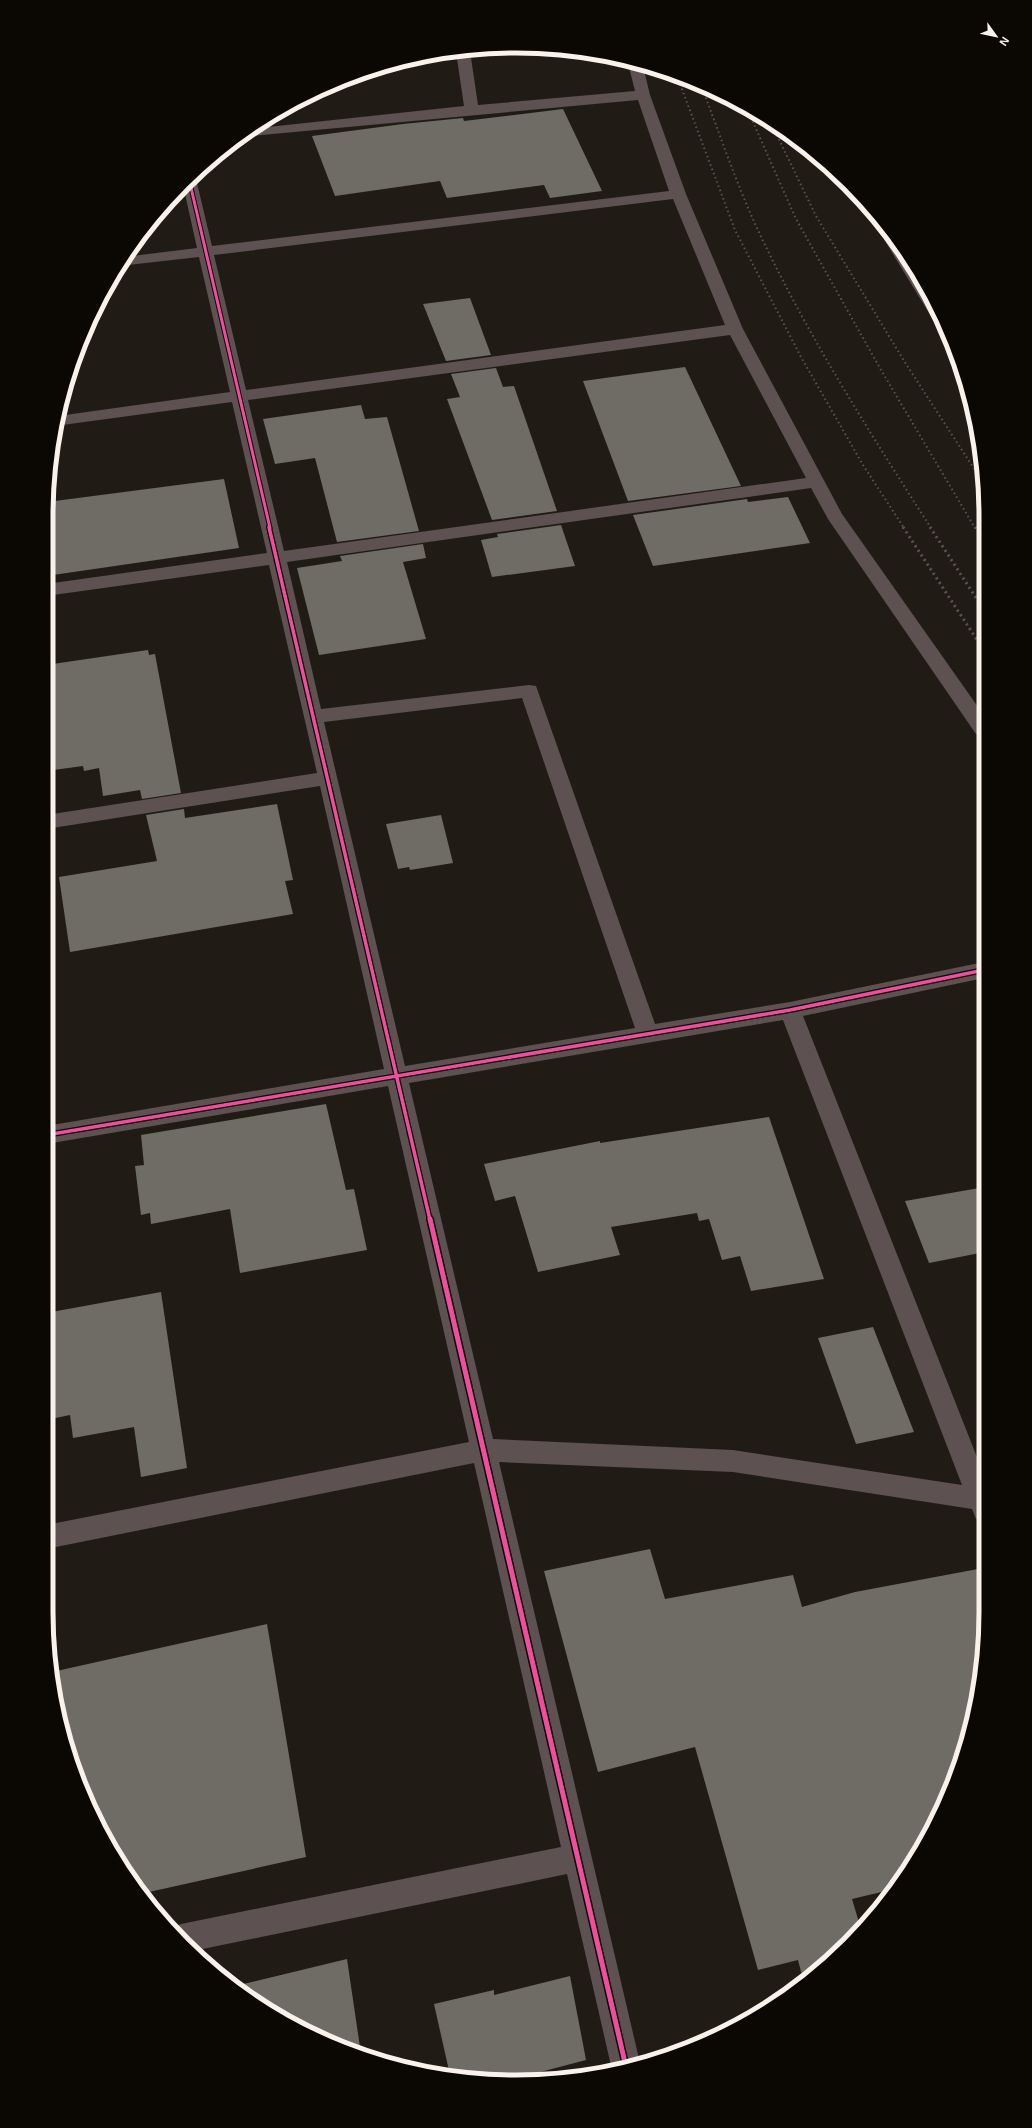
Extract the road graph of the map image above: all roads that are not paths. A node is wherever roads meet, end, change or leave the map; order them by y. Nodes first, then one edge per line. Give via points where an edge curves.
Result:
1 (464, 56) edge
2 (637, 69) edge
3 (643, 95) junction
4 (472, 110) junction
5 (257, 133) edge
6 (191, 187) edge
7 (678, 194) junction
8 (205, 252) junction
9 (130, 261) edge
10 (735, 330) junction
11 (240, 397) junction
12 (63, 420) edge
13 (817, 482) junction
14 (276, 557) junction
15 (53, 589) edge
16 (313, 717) junction
17 (979, 723) edge
18 (328, 778) junction
19 (53, 821) edge
20 (979, 971) edge
21 (790, 1010) junction
22 (648, 1034) junction
23 (396, 1076) junction
24 (53, 1134) edge
25 (483, 1450) junction
26 (979, 1491) edge
27 (979, 1503) edge
28 (53, 1536) edge
29 (578, 1858) junction
30 (188, 1938) edge
31 (625, 2062) edge

1 - 4 street
2 - 3 street
3 - 4 street
3 - 7 street
4 - 5 street
6 - 8 street
7 - 8 street
7 - 10 street
8 - 9 street
8 - 11 street
10 - 11 street
10 - 13 street
11 - 12 street
11 - 14 street
13 - 14 street
13 - 17 street via 834,515
14 - 15 street
14 - 16 street
16 - 18 street
16 - 22 street via 529,691
18 - 19 street
18 - 23 street
20 - 21 street
21 - 22 street
21 - 26 street
22 - 23 street
23 - 24 street
23 - 25 street
25 - 27 street via 733,1461
25 - 28 street
25 - 29 street
29 - 30 street
29 - 31 street

